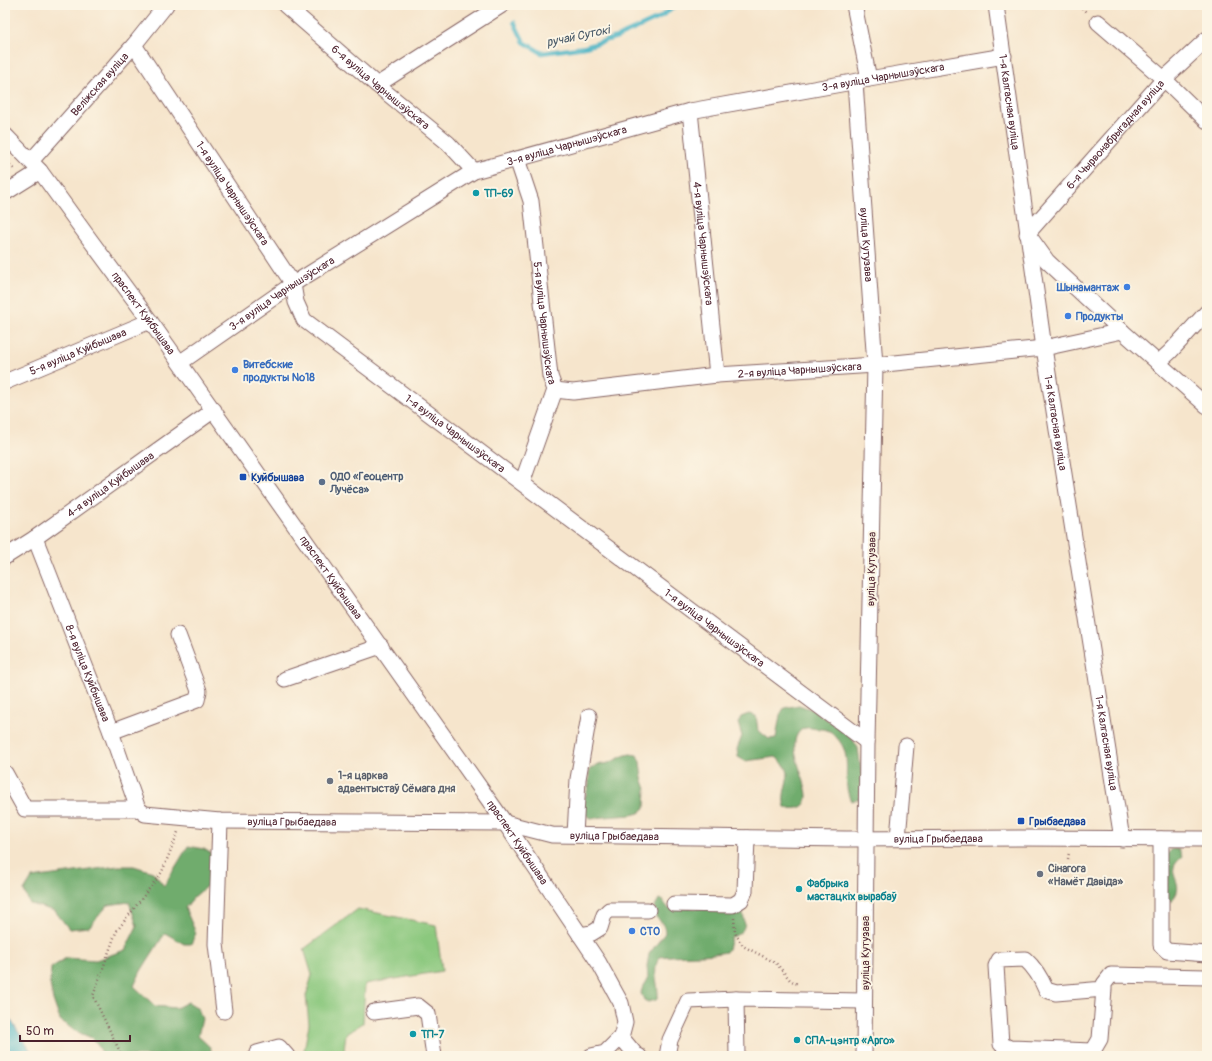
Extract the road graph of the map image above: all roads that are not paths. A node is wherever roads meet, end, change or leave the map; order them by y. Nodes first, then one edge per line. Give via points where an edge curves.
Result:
1 (166, 5) edge
2 (285, 5) edge
3 (502, 5) edge
4 (854, 5) edge
5 (996, 5) edge
6 (1098, 22) dead end
7 (1207, 39) edge
8 (134, 45) junction
9 (1004, 56) junction
10 (1164, 78) junction
11 (862, 80) junction
12 (377, 85) junction
13 (690, 111) junction
14 (1207, 121) edge
15 (5, 135) edge
16 (517, 159) junction
17 (36, 166) junction
18 (474, 171) junction
19 (5, 193) edge
20 (1028, 234) junction
21 (293, 284) junction
22 (1207, 312) edge
23 (150, 321) junction
24 (1122, 331) junction
25 (1044, 348) junction
26 (180, 362) junction
27 (1158, 363) junction
28 (875, 366) junction
29 (717, 375) junction
30 (5, 382) edge
31 (555, 390) junction
32 (1207, 406) edge
33 (214, 410) junction
34 (522, 483) junction
35 (35, 538) junction
36 (5, 557) edge
37 (178, 634) dead end
38 (381, 646) junction
39 (285, 679) dead end
40 (589, 716) dead end
41 (111, 732) junction
42 (867, 742) junction
43 (906, 746) dead end
44 (5, 773) edge
45 (138, 809) junction
46 (220, 821) junction
47 (505, 823) junction
48 (575, 835) junction
49 (747, 838) junction
50 (866, 838) junction
51 (898, 838) junction
52 (1122, 838) junction
53 (1161, 839) junction
54 (1207, 839) edge
55 (674, 904) dead end
56 (648, 910) dead end
57 (580, 935) junction
58 (1207, 954) edge
59 (1207, 977) edge
60 (1104, 989) junction
61 (736, 999) junction
62 (864, 1001) junction
63 (224, 1011) dead end
64 (374, 1012) dead end
65 (621, 1037) junction
66 (257, 1053) dead end
67 (287, 1056) edge
68 (434, 1056) edge
69 (591, 1056) edge
70 (639, 1056) edge
71 (667, 1056) edge
72 (737, 1056) edge
73 (864, 1056) edge

1 - 8 street, Веліжская вуліца
2 - 12 street, 6-я вуліца Чарнышэўскага
3 - 12 street
4 - 11 street, вуліца Кутузава
5 - 9 street, 1-я Калгасная вуліца
6 - 10 street
7 - 10 street, 6-я Чырвонабрыгадная вуліца
8 - 17 street, Веліжская вуліца
8 - 21 street, 1-я вуліца Чарнышэўскага
9 - 11 street, 3-я вуліца Чарнышэўскага
9 - 20 street, 1-я Калгасная вуліца
10 - 14 street
10 - 20 street, 6-я Чырвонабрыгадная вуліца
11 - 13 street, 3-я вуліца Чарнышэўскага
11 - 28 street, вуліца Кутузава
12 - 18 street, 6-я вуліца Чарнышэўскага via 448,143
13 - 16 street, 3-я вуліца Чарнышэўскага
13 - 29 street, 4-я вуліца Чарнышэўскага
15 - 17 street, праспект Куйбышава
16 - 18 street, 3-я вуліца Чарнышэўскага
16 - 31 street, 5-я вуліца Чарнышэўскага via 531,201 550,376
17 - 19 street, Веліжская вуліца
17 - 23 street, праспект Куйбышава
18 - 21 street, 3-я вуліца Чарнышэўскага
20 - 24 street via 1047,261
20 - 25 street, 1-я Калгасная вуліца
21 - 26 street, 3-я вуліца Чарнышэўскага
21 - 34 street, 1-я вуліца Чарнышэўскага via 296,302 304,320
22 - 27 street
23 - 26 street, праспект Куйбышава
23 - 30 street, 5-я вуліца Куйбышава
24 - 25 street, 2-я вуліца Чарнышэўскага
24 - 27 street
25 - 28 street, 2-я вуліца Чарнышэўскага
25 - 52 street, 1-я Калгасная вуліца
26 - 33 street, праспект Куйбышава
27 - 32 street
28 - 29 street, 2-я вуліца Чарнышэўскага
28 - 42 street, вуліца Кутузава
29 - 31 street, 2-я вуліца Чарнышэўскага via 573,392
31 - 34 street, 5-я вуліца Чарнышэўскага
33 - 35 street, 4-я вуліца Куйбышава
33 - 38 street, праспект Куйбышава
34 - 42 street, 1-я вуліца Чарнышэўскага
35 - 36 street, 4-я вуліца Куйбышава
35 - 41 street, 8-я вуліца Куйбышава
37 - 41 street via 199,691 197,700
38 - 39 street
38 - 47 street, праспект Куйбышава
40 - 48 street via 578,780
41 - 45 street, 8-я вуліца Куйбышава
42 - 50 street, вуліца Кутузава
43 - 51 street
44 - 45 street, вуліца Грыбаедава via 25,809
45 - 46 street, вуліца Грыбаедава via 146,814
46 - 47 street, вуліца Грыбаедава
46 - 63 street via 216,944
47 - 48 street, вуліца Грыбаедава via 552,835
47 - 57 street, праспект Куйбышава
48 - 49 street, вуліца Грыбаедава
49 - 50 street, вуліца Грыбаедава
49 - 55 street via 745,891 741,900 733,905
50 - 51 street, вуліца Грыбаедава
50 - 62 street, вуліца Кутузава
51 - 52 street, вуліца Грыбаедава
52 - 53 street, вуліца Грыбаедава
53 - 54 street, вуліца Грыбаедава
53 - 58 street via 1161,945 1167,952
56 - 57 street via 609,910 604,915 600,928 592,933
57 - 65 street, праспект Куйбышава via 621,1003 625,1022
59 - 60 street via 1111,975 1104,984
60 - 60 street via 1100,1039 1093,1051 1010,1048 1001,1044 996,966 999,960 1025,959 1033,966 1046,990 1056,993
61 - 62 street
61 - 71 street via 688,1001 670,1040
61 - 72 street
62 - 73 street, вуліца Кутузава
64 - 68 street via 418,1006 428,1014
65 - 69 street via 605,1053
65 - 70 street
66 - 67 street via 279,1048

